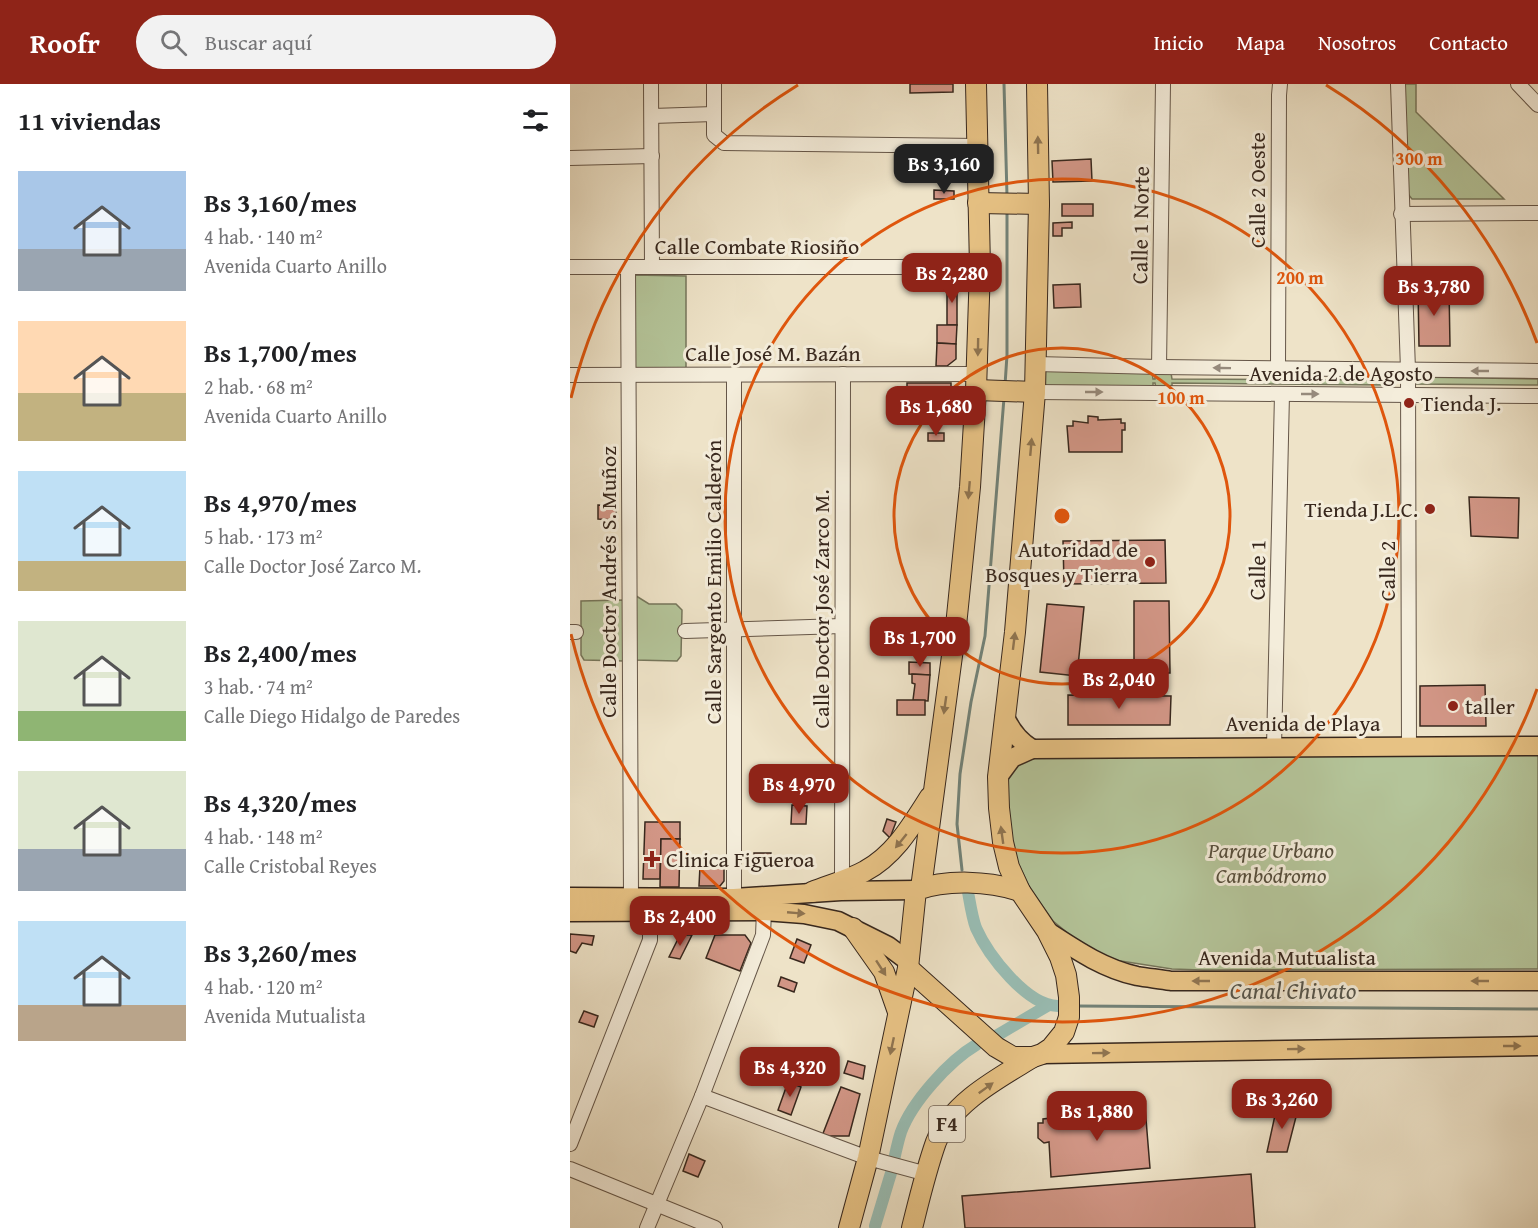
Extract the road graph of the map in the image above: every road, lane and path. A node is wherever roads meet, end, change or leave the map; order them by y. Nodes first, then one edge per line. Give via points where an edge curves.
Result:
1 (651, 84) edge
2 (714, 84) edge
3 (976, 84) edge
4 (1037, 84) edge
5 (1163, 84) edge
6 (1281, 84) edge
7 (1398, 84) edge
8 (1518, 84) edge
9 (1538, 105) edge
10 (714, 114) junction
11 (652, 116) junction
12 (978, 146) junction
13 (652, 156) junction
14 (570, 158) edge
15 (983, 203) junction
16 (1034, 204) junction
17 (1538, 213) edge
18 (1401, 214) junction
19 (570, 267) edge
20 (628, 267) junction
21 (652, 267) junction
22 (980, 267) junction
23 (1036, 364) junction
24 (1159, 367) junction
25 (1278, 368) junction
26 (1408, 370) junction
27 (1538, 371) edge
28 (629, 374) junction
29 (734, 374) junction
30 (843, 374) junction
31 (570, 375) edge
32 (980, 385) junction
33 (1028, 392) junction
34 (1282, 394) junction
35 (1408, 395) junction
36 (1538, 396) edge
37 (842, 626) junction
38 (734, 630) junction
39 (685, 631) dead end
40 (1005, 717) junction
41 (1538, 746) edge
42 (1274, 747) junction
43 (1409, 747) junction
44 (1032, 749) junction
45 (998, 777) junction
46 (933, 792) junction
47 (841, 885) junction
48 (919, 889) junction
49 (1020, 891) junction
50 (812, 892) joint
51 (570, 897) edge
52 (631, 897) junction
53 (734, 898) junction
54 (764, 911) junction
55 (570, 912) edge
56 (650, 912) junction
57 (846, 925) junction
58 (1047, 931) junction
59 (908, 964) junction
60 (1538, 981) edge
61 (899, 1013) junction
62 (1538, 1046) edge
63 (1038, 1055) junction
64 (702, 1096) junction
65 (570, 1144) edge
66 (875, 1160) junction
67 (570, 1169) edge
68 (927, 1174) junction
69 (657, 1204) junction
70 (647, 1228) edge
71 (715, 1228) edge
72 (849, 1228) edge
73 (912, 1228) edge

1 - 11 street
2 - 10 street
3 - 12 highway
16 -> 4 highway, F4
5 - 24 street, Calle 1 Norte
6 - 25 street, Calle 2 Oeste
7 - 18 street, Calle 2
8 - 9 street
10 - 11 street
10 - 12 street via 714,135 724,143
11 - 13 street
12 - 15 highway
13 - 14 street
13 - 21 street
15 - 16 highway
15 - 22 highway
16 - 23 highway, F4
17 - 18 street
18 - 26 street, Calle 2
19 - 20 street, Calle Combate Riosiño
20 - 21 street, Calle Combate Riosiño
20 - 28 street, Calle Doctor Andrés S. Muñoz
21 - 22 street, Calle Combate Riosiño
22 -> 32 highway
23 - 24 street, Avenida 2 de Agosto
23 - 33 highway, F4
25 -> 24 street, Avenida 2 de Agosto
25 - 26 street, Avenida 2 de Agosto
27 -> 26 street, Avenida 2 de Agosto
26 - 35 street, Calle 2
28 - 29 street, Calle José M. Bazán
28 - 31 street, Calle José M. Bazán
28 - 52 street, Calle Doctor Andrés S. Muñoz
29 - 30 street, Calle José M. Bazán
29 - 38 street, Calle Sargento Emilio Calderón
30 - 32 street, Calle José M. Bazán
30 - 37 street, Calle Doctor José Zarco M.
32 - 33 highway
32 -> 46 highway via 956,626
33 -> 34 street, Avenida 2 de Agosto
40 -> 33 highway, F4 via 1015,632
34 -> 35 street, Avenida 2 de Agosto
34 - 42 street, Calle 1
35 - 36 street, Avenida 2 de Agosto
35 - 43 street, Calle 2
37 - 38 street
37 - 47 street, Calle Doctor José Zarco M.
38 - 39 street
38 - 53 street, Calle Sargento Emilio Calderón
40 - 44 main road via 1012,732
40 - 45 highway, F4
41 - 43 main road, Avenida de Playa
42 - 43 main road, Avenida de Playa
42 - 44 main road, Avenida de Playa
44 - 45 main road via 1012,758
49 -> 45 highway, F4 via 1003,842
46 -> 47 highway via 894,849
46 - 48 highway
47 - 48 main road
47 - 50 highway
47 - 57 main road
48 - 49 highway via 977,882
48 - 59 highway
49 - 58 highway, F4
50 - 53 main road
51 - 52 main road
52 - 53 main road
54 - 56 main road
54 -> 57 main road via 804,914
54 - 64 street via 764,935
55 - 56 main road
56 - 65 street via 650,940
57 - 59 main road via 888,946
57 -> 61 highway via 885,972
60 -> 58 main road, Avenida Mutualista via 1171,981 1106,966
58 - 63 highway, F4 via 1060,957 1069,1017 1058,1040
59 - 61 highway
59 - 63 highway via 996,1047 1013,1057
61 -> 66 highway
63 -> 62 main road
68 -> 63 highway, F4 via 937,1141 957,1112 1001,1077
64 - 66 street
64 - 69 street
66 - 68 street
66 - 72 highway
67 - 69 street
68 - 73 highway, F4
69 - 70 street
69 - 71 street

